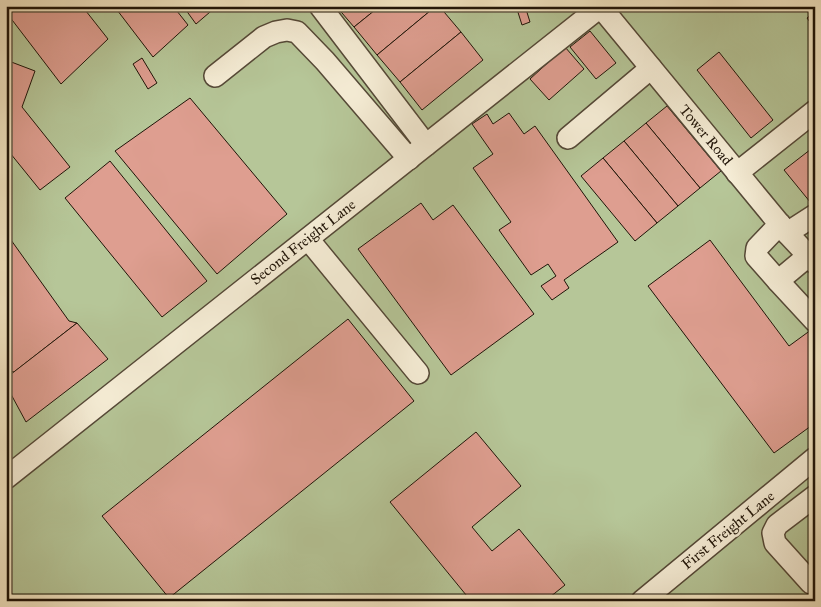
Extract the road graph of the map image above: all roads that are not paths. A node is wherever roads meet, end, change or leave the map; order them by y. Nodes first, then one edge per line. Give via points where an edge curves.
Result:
1 (320, 6) edge
2 (600, 7) edge
3 (651, 68) junction
4 (214, 76) dead end
5 (815, 111) edge
6 (568, 138) dead end
7 (426, 145) junction
8 (409, 159) junction
9 (737, 173) junction
10 (815, 215) edge
11 (784, 229) junction
12 (308, 239) junction
13 (812, 259) edge
14 (778, 281) junction
15 (815, 321) edge
16 (418, 373) dead end
17 (815, 458) edge
18 (6, 478) edge
19 (815, 496) edge
20 (815, 584) edge
21 (642, 601) edge

1 - 7 lane
2 - 3 lane, Tower Road
2 - 7 lane, Second Freight Lane
3 - 6 lane
3 - 9 lane, Tower Road
4 - 8 lane via 264,38 287,30 297,32 326,61
5 - 9 lane
7 - 8 lane, Second Freight Lane
8 - 12 lane, Second Freight Lane
9 - 11 lane, Tower Road
10 - 11 lane
11 - 13 lane, Tower Road
11 - 14 lane via 757,248 756,253
12 - 16 lane
12 - 18 lane, Second Freight Lane
13 - 14 lane
14 - 15 lane
17 - 21 lane, First Freight Lane
19 - 20 lane via 777,525 774,533 775,543

